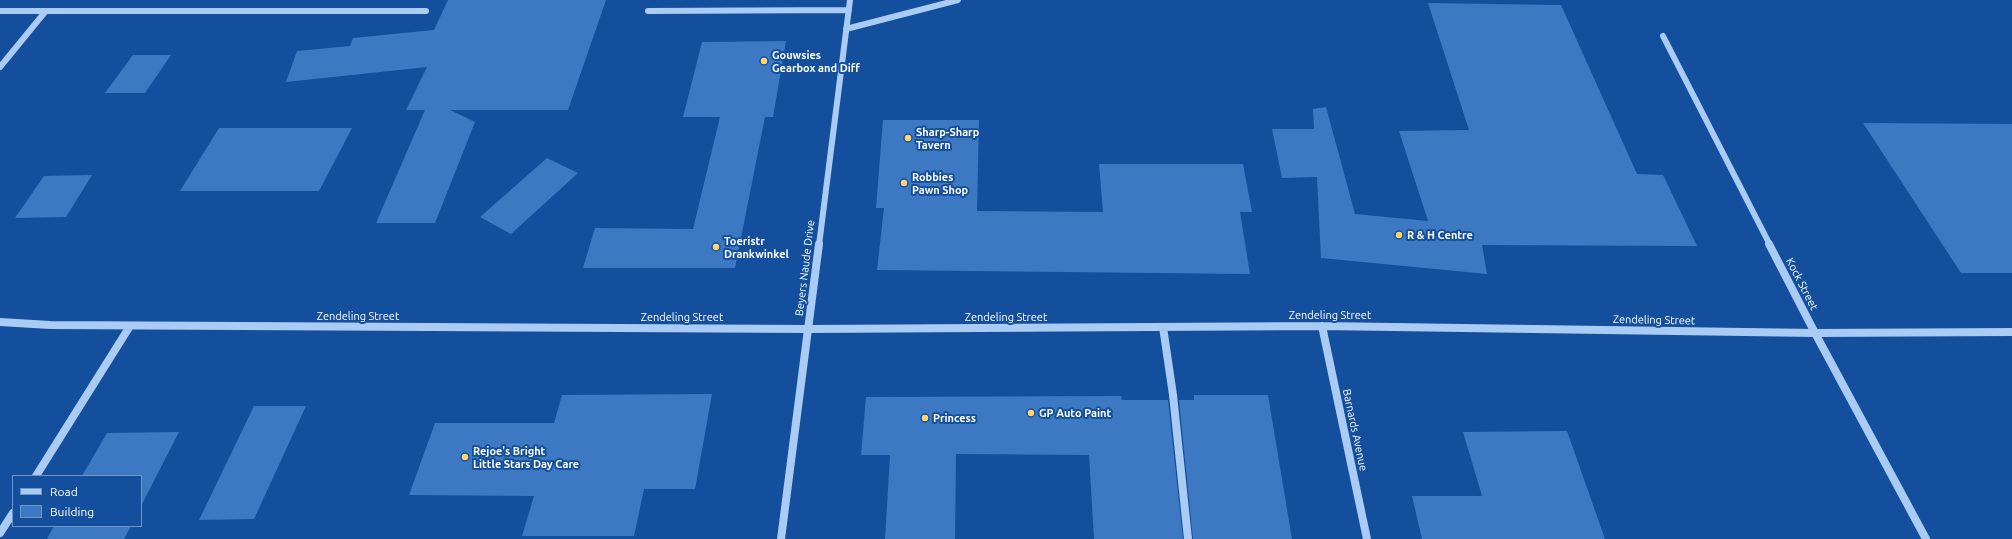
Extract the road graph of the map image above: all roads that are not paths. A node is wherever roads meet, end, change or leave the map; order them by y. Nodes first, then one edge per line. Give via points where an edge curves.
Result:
1 (850, 0) edge
2 (958, 0) edge
3 (849, 10) junction
4 (0, 11) edge
5 (426, 11) dead end
6 (648, 11) dead end
7 (45, 12) junction
8 (846, 29) junction
9 (1663, 36) dead end
10 (0, 67) edge
11 (0, 322) edge
12 (130, 326) junction
13 (1322, 326) junction
14 (1163, 327) junction
15 (809, 329) junction
16 (2012, 332) edge
17 (1815, 333) junction
18 (37, 475) edge
19 (12, 514) edge
20 (0, 533) edge
21 (782, 539) edge
22 (1188, 539) edge
23 (1367, 539) edge
24 (1926, 539) edge

1 - 3 street, Beyers Naude Drive
2 - 8 street
3 - 6 street
3 - 8 street, Beyers Naude Drive
4 - 7 street
5 - 7 street
7 - 10 street
8 - 15 street, Beyers Naude Drive
9 - 17 street, Kock Street
11 - 12 street, Zendeling Street
12 - 15 street, Zendeling Street
12 - 18 street
13 - 14 street, Zendeling Street
13 - 17 street, Zendeling Street
13 - 23 street, Barnards Avenue
14 - 15 street, Zendeling Street
14 - 22 street
15 - 21 street, Beyers Naude Drive
16 - 17 street, Zendeling Street
17 - 24 street, Kock Street
19 - 20 street

